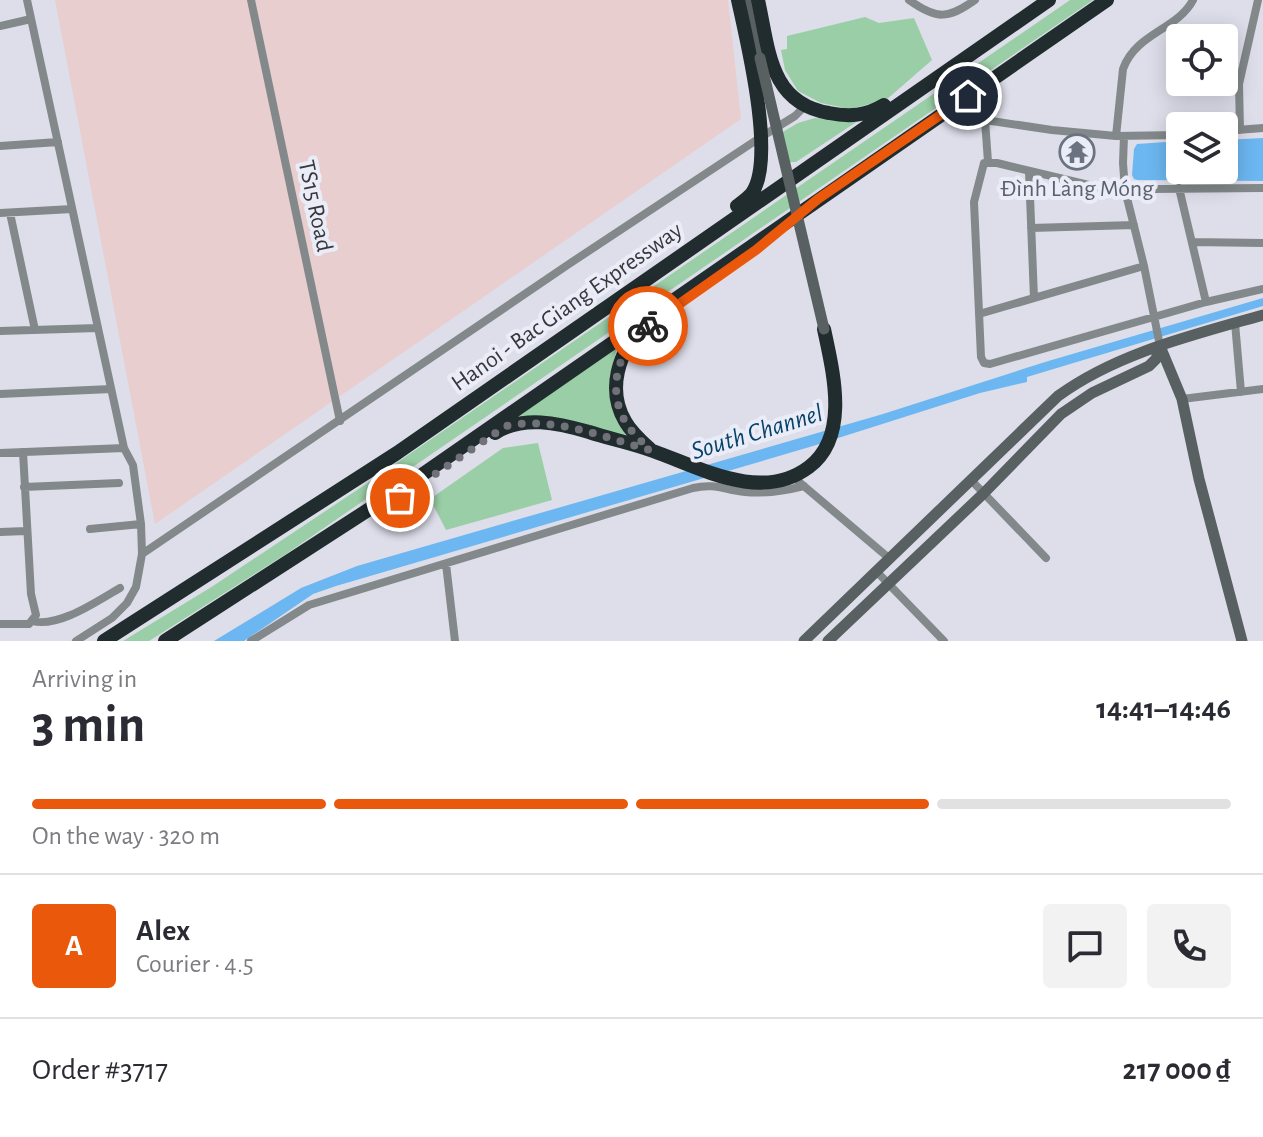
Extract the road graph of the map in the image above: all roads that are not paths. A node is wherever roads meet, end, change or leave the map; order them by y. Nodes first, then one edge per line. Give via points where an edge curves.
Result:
1 (27, 0) edge
2 (251, 0) edge
3 (738, 0) edge
4 (748, 0) edge
5 (758, 0) edge
6 (909, 0) edge
7 (975, 0) edge
8 (1040, 0) edge
9 (1049, 0) edge
10 (1107, 0) edge
11 (1193, 0) edge
12 (1258, 0) edge
13 (31, 19) junction
14 (0, 26) edge
15 (805, 106) junction
16 (1263, 128) edge
17 (1240, 130) joint
18 (1166, 135) edge
19 (1120, 136) junction
20 (761, 137) junction
21 (58, 142) junction
22 (0, 146) edge
23 (988, 162) junction
24 (1029, 171) junction
25 (1179, 188) junction
26 (1263, 188) edge
27 (1125, 190) junction
28 (818, 199) junction
29 (72, 209) junction
30 (5, 213) edge
31 (1134, 225) junction
32 (1031, 228) junction
33 (1192, 242) junction
34 (1263, 243) edge
35 (1144, 266) junction
36 (1263, 289) edge
37 (1034, 298) junction
38 (1206, 302) junction
39 (979, 314) junction
40 (1263, 315) edge
41 (1155, 321) junction
42 (1235, 323) junction
43 (98, 328) junction
44 (824, 329) joint
45 (35, 330) junction
46 (0, 331) edge
47 (1160, 346) junction
48 (111, 389) junction
49 (1263, 389) edge
50 (1241, 392) junction
51 (0, 394) edge
52 (1182, 399) junction
53 (340, 421) junction
54 (124, 448) junction
55 (650, 450) junction
56 (23, 452) junction
57 (0, 453) edge
58 (397, 453) junction
59 (792, 476) junction
60 (971, 480) junction
61 (119, 483) dead end
62 (804, 486) junction
63 (24, 487) junction
64 (983, 494) junction
65 (141, 524) junction
66 (90, 529) dead end
67 (26, 531) junction
68 (0, 532) edge
69 (142, 554) junction
70 (1046, 558) dead end
71 (890, 559) junction
72 (446, 564) junction
73 (877, 572) junction
74 (265, 576) junction
75 (889, 584) junction
76 (120, 588) dead end
77 (32, 621) junction
78 (0, 624) edge
79 (76, 641) edge
80 (104, 641) edge
81 (165, 641) edge
82 (251, 641) edge
83 (455, 641) edge
84 (804, 641) edge
85 (828, 641) edge
86 (944, 641) edge
87 (1242, 641) edge

1 - 13 street
2 - 53 street, TS15 Road
3 - 20 highway
4 - 44 main road, bridge
5 - 15 highway via 773,69
6 - 7 street via 946,15
8 - 15 highway via 880,108 852,116
9 - 58 highway, Hanoi - Bac Giang Expressway
10 - 28 highway
11 - 19 street via 1125,63
12 - 17 street via 1239,84
13 - 14 street
13 - 21 street
15 - 20 street
16 - 17 street
18 - 19 street
19 - 23 street via 985,120
19 - 27 street
20 - 53 street
20 - 58 highway via 760,167 751,194 452,406
21 - 22 street
21 - 29 street
23 - 24 street
23 - 39 street via 974,202
24 - 27 street
24 - 32 street
25 - 26 street
25 - 27 street
25 - 33 street
27 - 31 street
28 - 55 highway via 627,346 616,392 625,422
28 - 74 highway via 416,479
29 - 30 street
29 - 43 street
30 - 45 street
31 - 32 street
31 - 35 street
32 - 37 street
33 - 34 street
33 - 38 street
35 - 37 street
35 - 41 street
36 - 38 street
37 - 39 street
38 - 41 street
39 - 41 street via 981,357 990,364
40 - 42 main road
41 - 47 street
42 - 47 main road
42 - 50 street
43 - 45 street
43 - 48 street
44 - 59 highway via 834,417 825,446 811,465
45 - 46 street
47 - 52 main road
47 - 60 main road via 1069,387
47 - 64 main road via 1149,366 1061,414
48 - 51 street
48 - 54 street
49 - 50 street
50 - 52 street
52 - 87 main road
53 - 69 street
54 - 56 street
54 - 65 street via 133,465
55 - 59 highway via 750,483
55 - 74 highway via 557,424 506,426 359,524
56 - 57 street
56 - 63 street
58 - 80 highway, Hanoi - Bac Giang Expressway
59 - 62 street
60 - 64 street
60 - 71 main road
61 - 63 street
62 - 71 street
62 - 72 street via 776,493 693,488
63 - 67 street
64 - 70 street
64 - 75 main road
65 - 66 street
65 - 69 street
67 - 68 street
67 - 77 street via 36,615
69 - 79 street via 127,603
71 - 73 main road
72 - 82 street via 309,605
72 - 83 street
73 - 75 street
73 - 84 main road
74 - 81 highway
75 - 85 main road
75 - 86 street
76 - 77 street via 71,615
77 - 78 street

